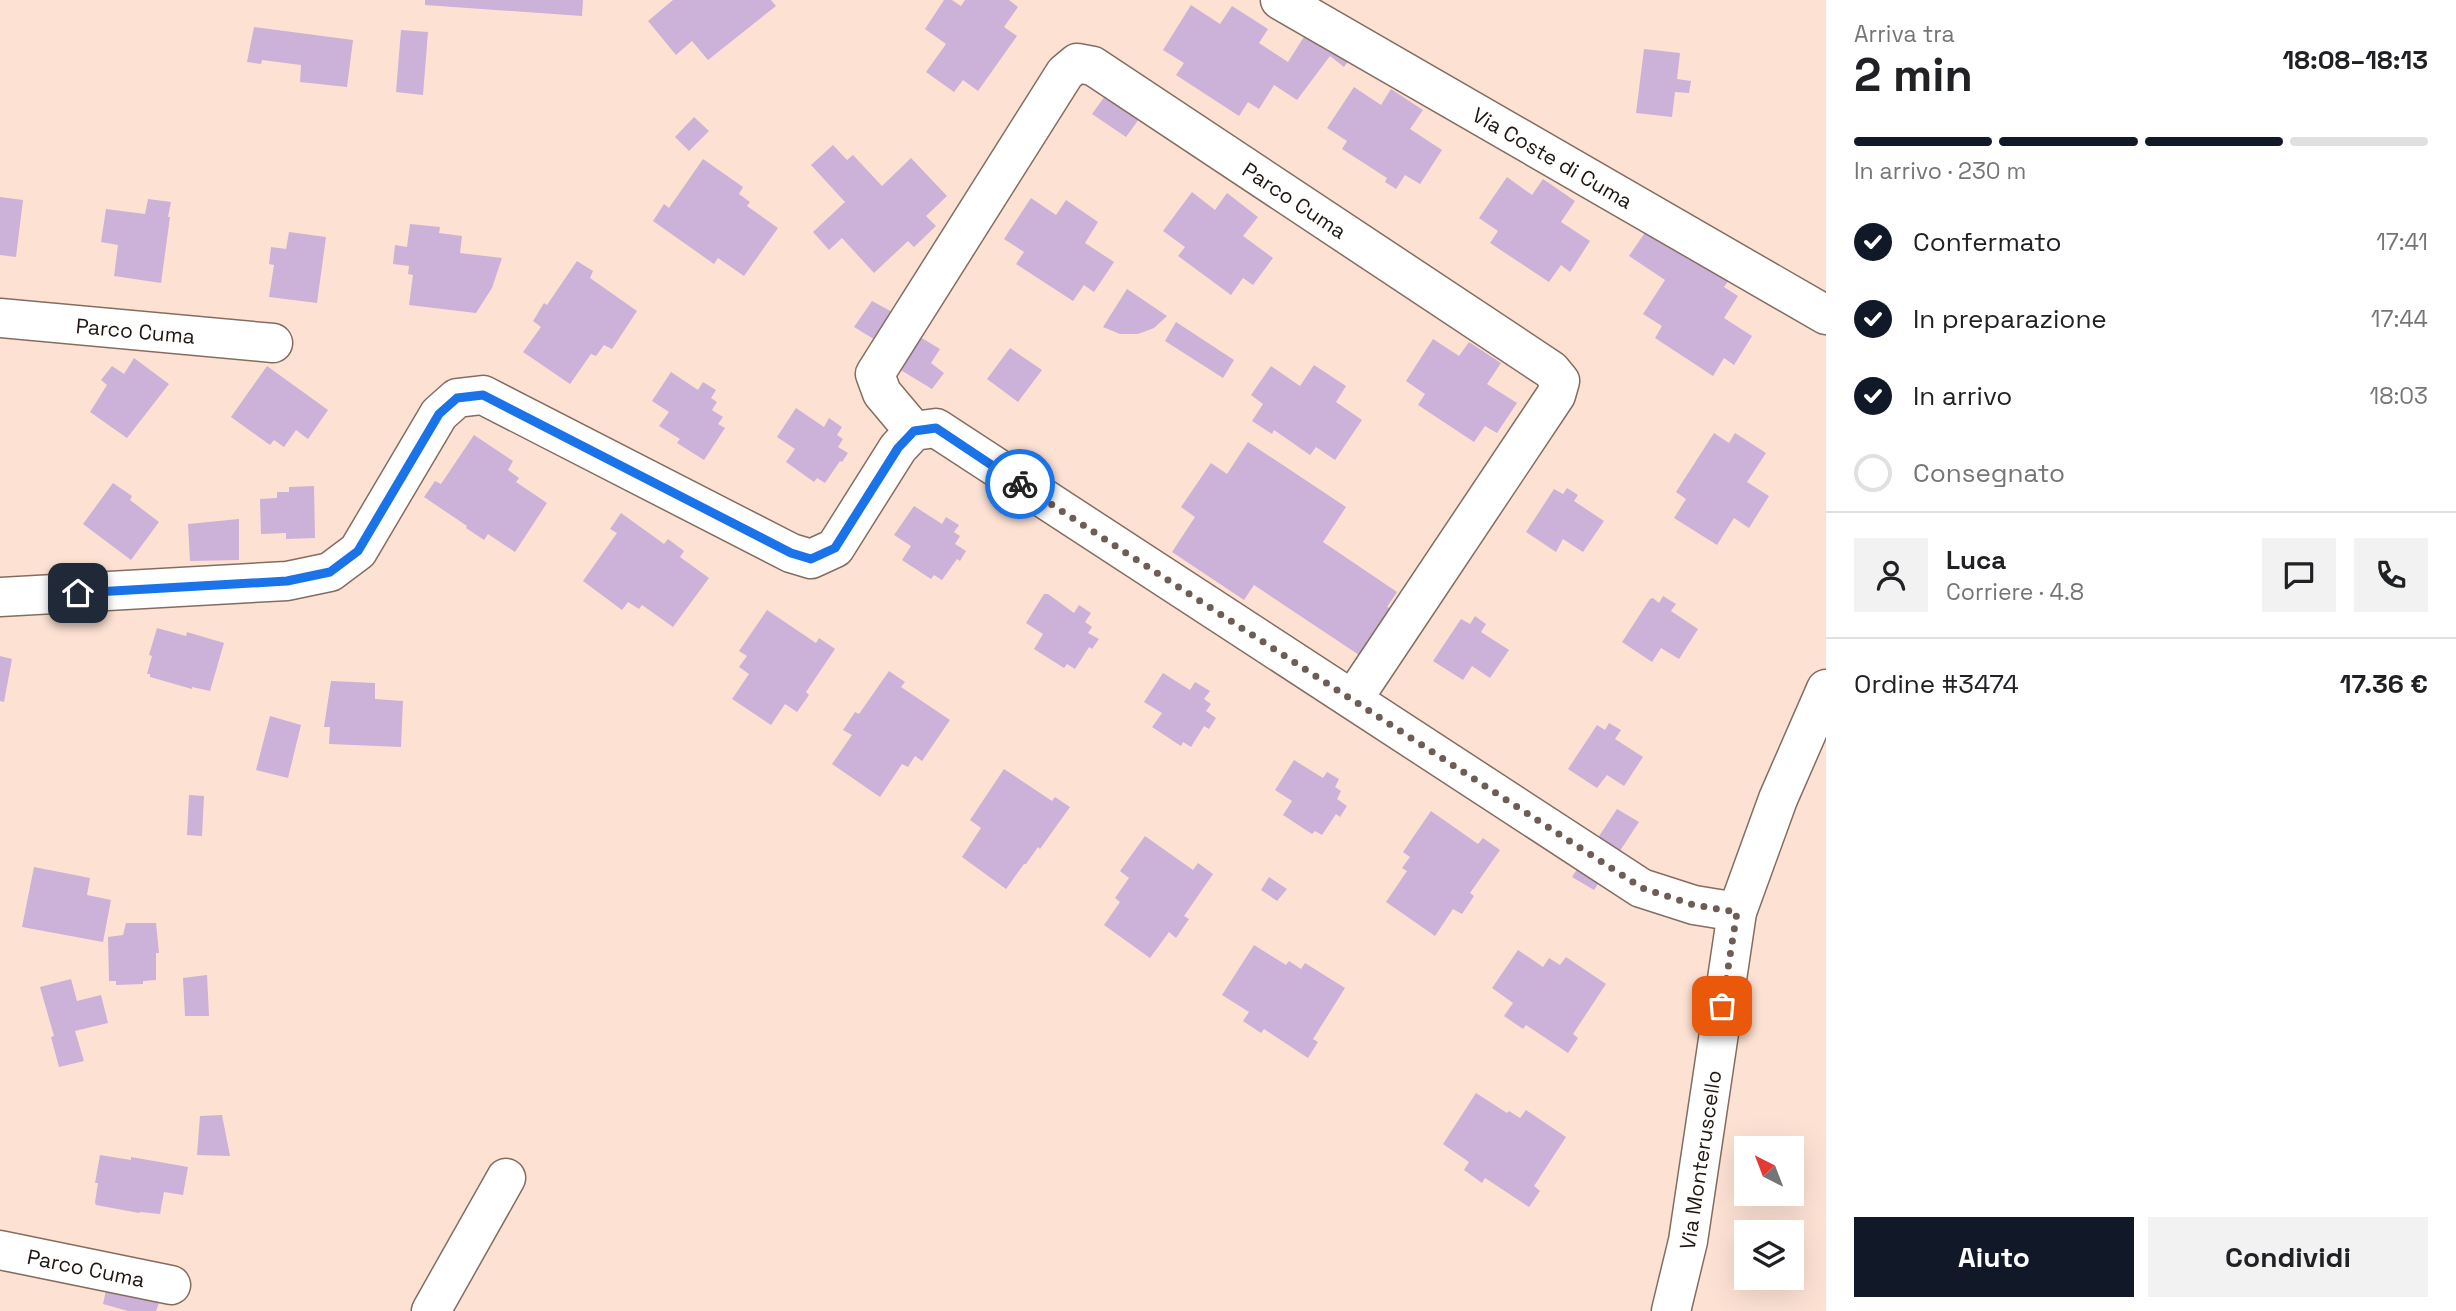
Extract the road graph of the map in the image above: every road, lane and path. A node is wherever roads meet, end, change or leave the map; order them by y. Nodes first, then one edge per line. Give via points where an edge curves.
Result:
1 (1280, 0) edge
2 (1826, 315) edge
3 (0, 318) edge
4 (273, 343) dead end
5 (914, 431) junction
6 (0, 597) edge
7 (1826, 689) edge
8 (1353, 698) junction
9 (1737, 912) junction
10 (506, 1178) dead end
11 (0, 1250) edge
12 (171, 1285) dead end
13 (431, 1311) edge
14 (1671, 1311) edge

1 - 2 street, Via Coste di Cuma
3 - 4 street, Parco Cuma
5 - 6 street via 898,448 835,548 811,559 791,553 483,395 457,398 439,414 358,551 330,572 287,581
5 - 8 street via 936,428
5 - 8 street, Parco Cuma via 881,393 875,374 1065,73 1077,63 1093,66 1550,370 1560,381 1556,395
7 - 9 street, Via Monteruscello via 1778,799
8 - 9 street via 1642,888 1694,905
9 - 14 street, Via Monteruscello via 1688,1241
10 - 13 street
11 - 12 street, Parco Cuma

